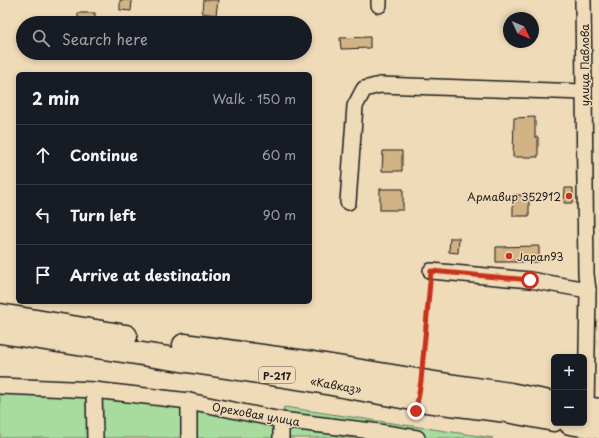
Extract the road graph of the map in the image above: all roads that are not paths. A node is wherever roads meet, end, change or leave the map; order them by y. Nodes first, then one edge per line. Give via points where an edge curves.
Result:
1 (583, 0) edge
2 (584, 92) junction
3 (348, 202) dead end
4 (431, 271) road end
5 (588, 290) junction
6 (0, 315) edge
7 (0, 332) edge
8 (0, 386) edge
9 (94, 390) junction
10 (586, 390) edge
11 (189, 401) junction
12 (551, 401) edge
13 (587, 415) edge
14 (551, 419) edge
15 (281, 420) junction
16 (599, 428) edge
17 (372, 434) edge
18 (95, 438) edge
19 (189, 438) edge
20 (281, 438) edge
21 (417, 438) edge

1 - 2 street, улица Павлова
2 - 3 street via 380,85 364,89 355,106
2 - 5 street, улица Павлова
4 - 5 street via 530,280
5 - 10 street, улица Павлова
6 - 12 highway, «Кавказ» / Р-217
7 - 14 highway, «Кавказ» / Р-217
8 - 9 street, Ореховая улица
9 - 11 street, Ореховая улица
9 - 18 street
11 - 15 street, Ореховая улица
11 - 19 street
13 - 16 highway
15 - 17 street, Ореховая улица
15 - 20 street
17 - 21 street, Ореховая улица

